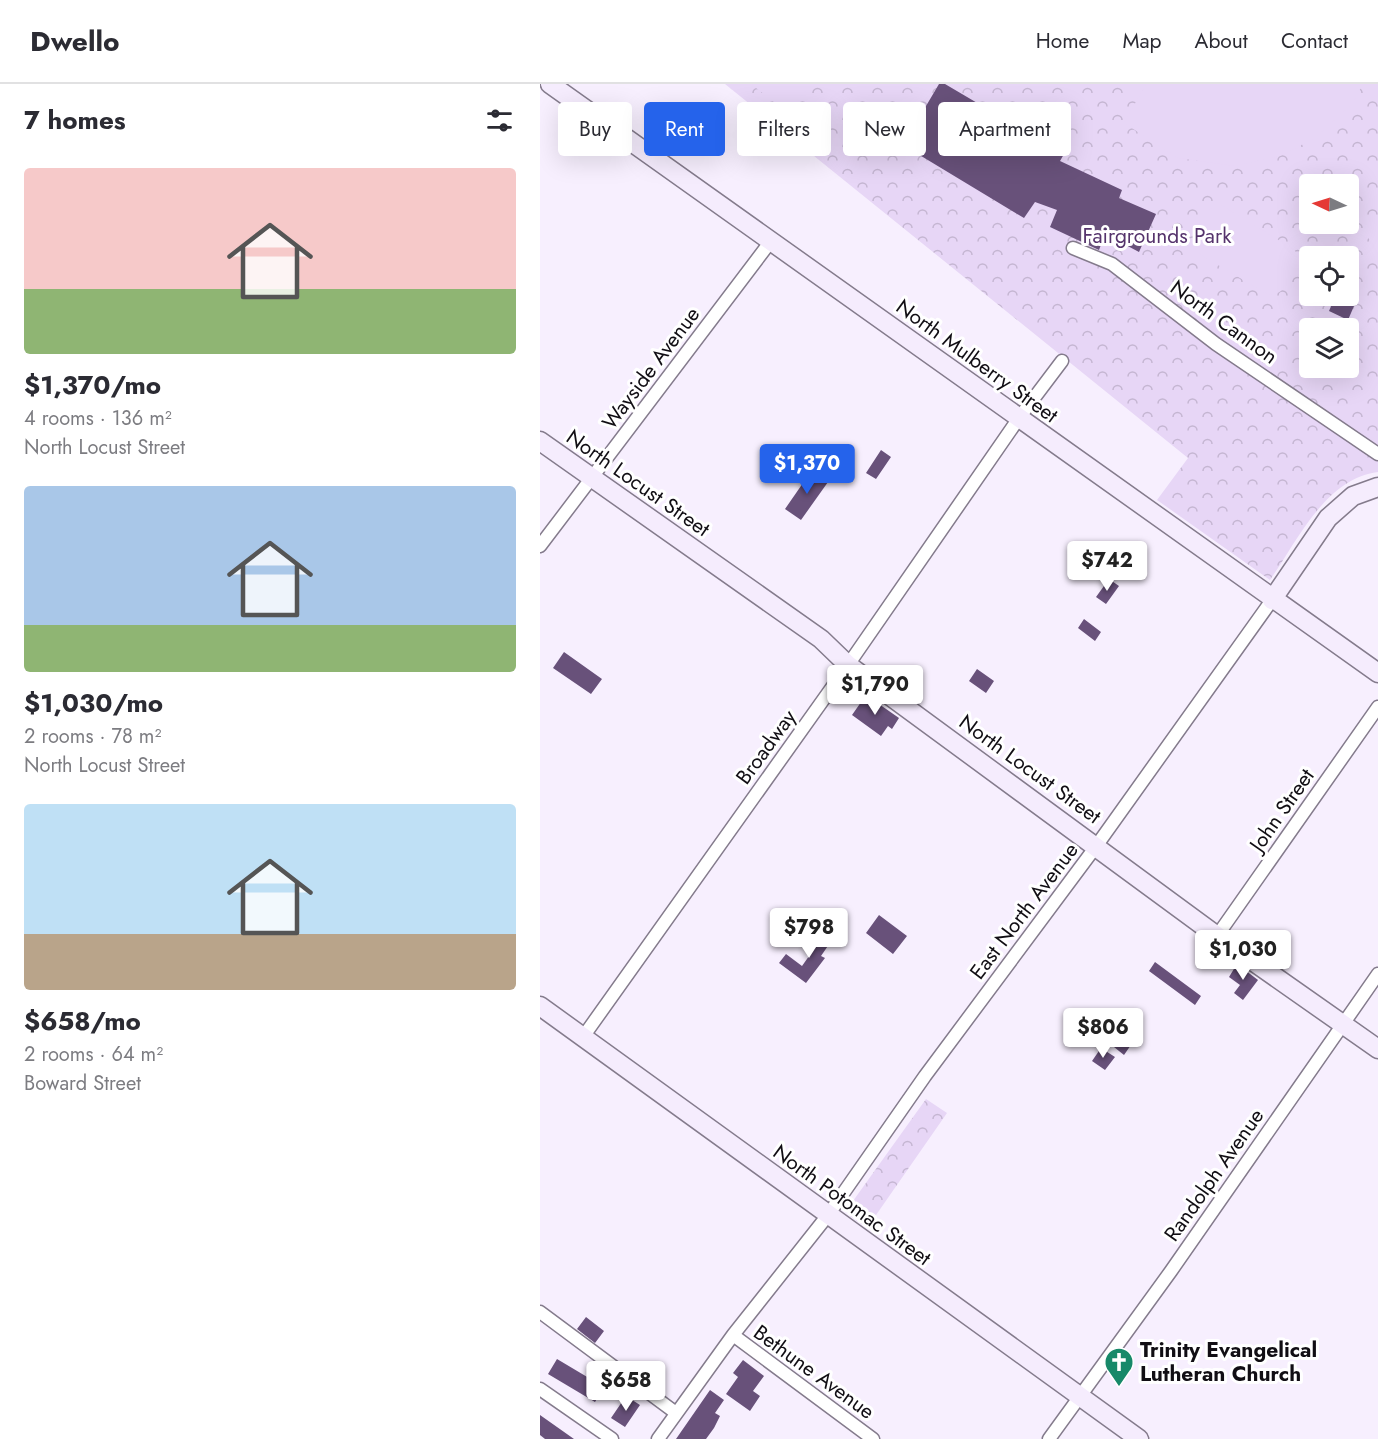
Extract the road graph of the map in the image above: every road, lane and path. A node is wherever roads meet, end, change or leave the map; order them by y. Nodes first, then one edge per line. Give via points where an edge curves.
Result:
1 (550, 84) edge
2 (771, 242) junction
3 (1073, 248) dead end
4 (1062, 362) dead end
5 (1019, 418) junction
6 (540, 441) edge
7 (1378, 454) edge
8 (592, 478) junction
9 (1378, 486) edge
10 (540, 546) edge
11 (1272, 600) junction
12 (848, 666) junction
13 (1378, 674) edge
14 (1378, 707) edge
15 (1097, 845) junction
16 (1217, 936) junction
17 (1378, 974) edge
18 (540, 1006) edge
19 (1342, 1023) junction
20 (583, 1038) junction
21 (1378, 1049) edge
22 (828, 1215) junction
23 (540, 1312) edge
24 (733, 1335) junction
25 (540, 1389) edge
26 (1080, 1397) junction
27 (676, 1413) junction
28 (612, 1439) edge
29 (658, 1439) edge
30 (873, 1439) edge
31 (1049, 1439) edge
32 (1139, 1439) edge

1 - 2 main road, North Mulberry Street
2 - 5 main road, North Mulberry Street
2 - 8 street, Wayside Avenue
3 - 7 street, North Cannon via 1112,264 1216,344
4 - 5 street, Broadway
5 - 11 main road, North Mulberry Street
5 - 12 street, Broadway
6 - 8 main road, North Locust Street
8 - 10 street, Wayside Avenue
8 - 12 main road, North Locust Street via 821,639
9 - 11 main road via 1353,496 1328,519
11 - 13 main road, North Mulberry Street
11 - 15 street, East North Avenue
12 - 15 main road, North Locust Street
12 - 20 street, Broadway
14 - 16 street, John Street
15 - 16 main road, North Locust Street
15 - 22 street, East North Avenue via 932,1066
16 - 19 main road, North Locust Street
17 - 19 street, Randolph Avenue
18 - 20 main road, North Potomac Street
19 - 21 main road, North Locust Street
19 - 26 street, Randolph Avenue
20 - 22 main road, North Potomac Street
22 - 24 street, East North Avenue
22 - 26 main road, North Potomac Street
23 - 27 street
24 - 27 street, East North Avenue
24 - 30 street, Bethune Avenue
25 - 28 street
26 - 31 street, Randolph Avenue
26 - 32 main road, North Potomac Street
27 - 29 street, East North Avenue

